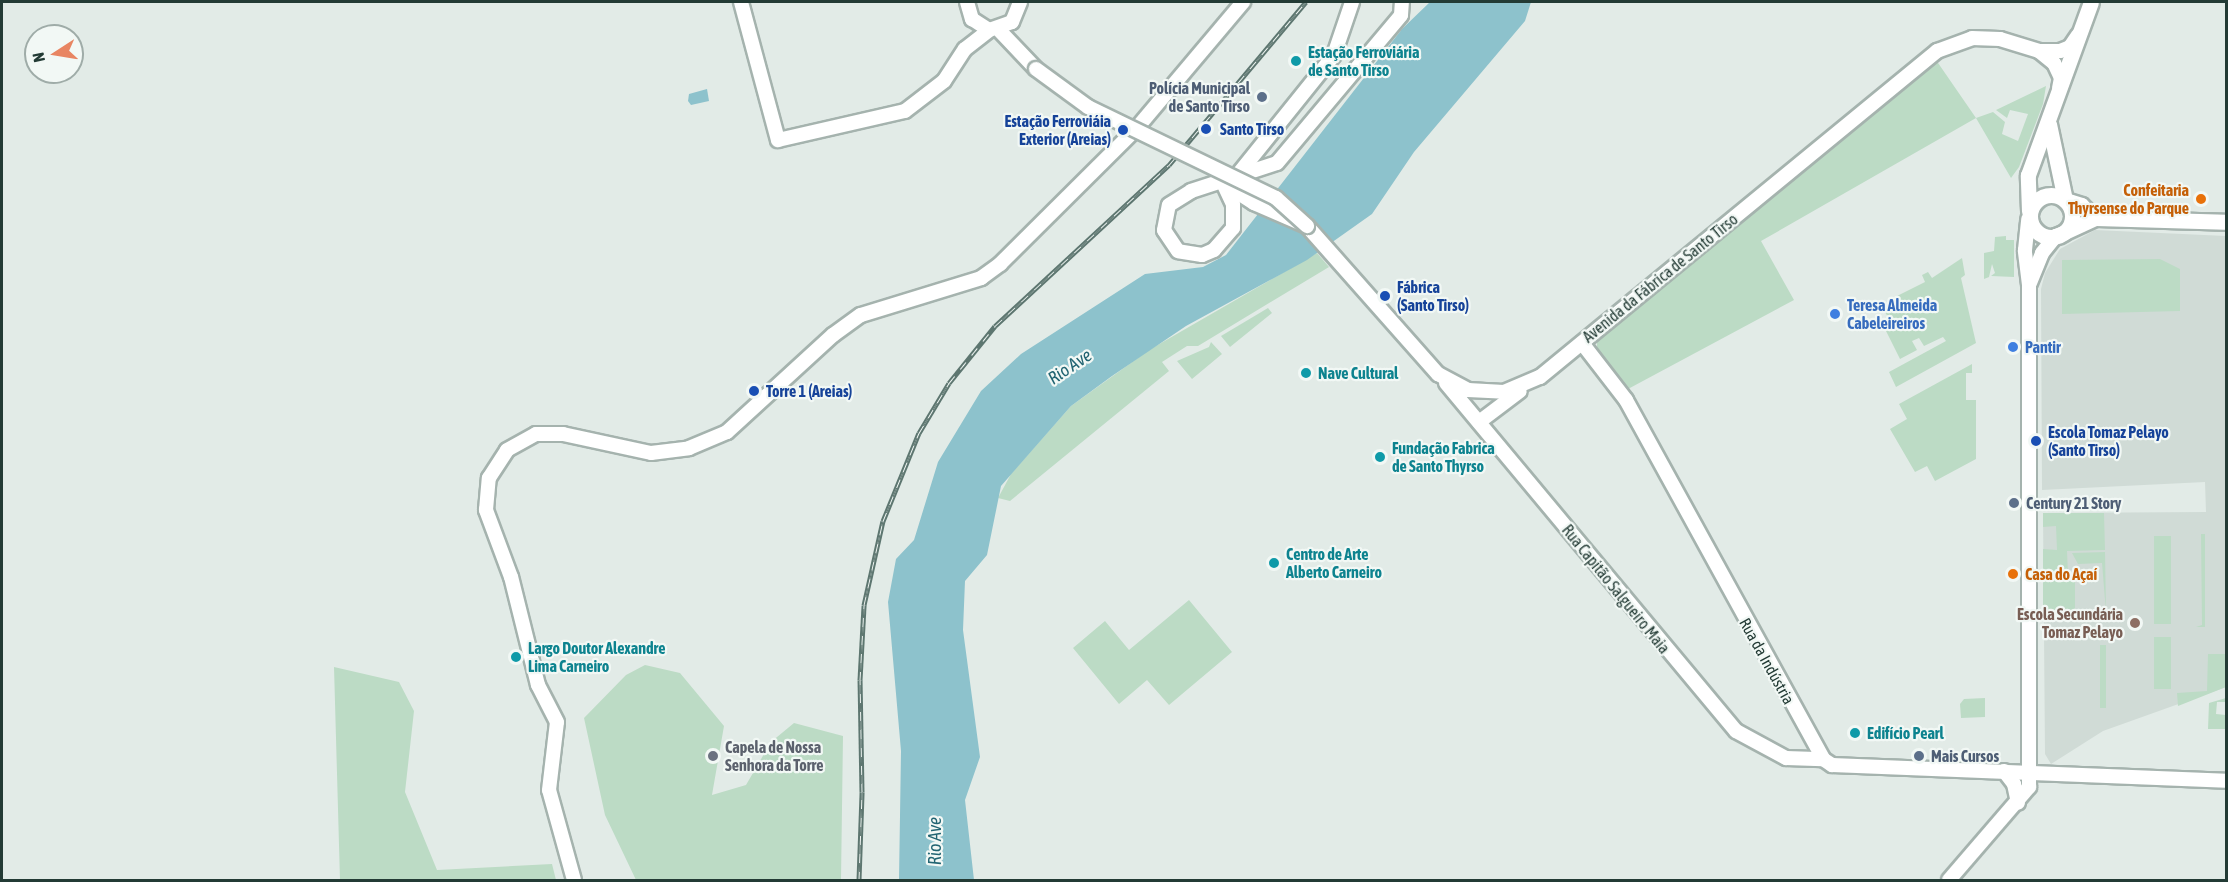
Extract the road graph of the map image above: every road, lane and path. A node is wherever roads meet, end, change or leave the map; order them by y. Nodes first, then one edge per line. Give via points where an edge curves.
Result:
1 (741, 2) edge
2 (967, 2) edge
3 (1031, 2) edge
4 (1243, 2) edge
5 (1352, 2) edge
6 (1402, 2) edge
7 (2091, 2) edge
8 (1018, 9) edge
9 (972, 19) junction
10 (994, 29) junction
11 (2080, 32) junction
12 (965, 49) junction
13 (2042, 51) junction
14 (1023, 53) junction
15 (2070, 59) junction
16 (2058, 97) junction
17 (2049, 124) junction
18 (1192, 160) junction
19 (1229, 180) junction
20 (2065, 200) junction
21 (2029, 215) junction
22 (2095, 218) junction
23 (2226, 222) edge
24 (1307, 226) junction
25 (2061, 234) junction
26 (2029, 285) junction
27 (1582, 343) junction
28 (1438, 374) junction
29 (1529, 384) junction
30 (1479, 422) junction
31 (1822, 759) junction
32 (2004, 771) junction
33 (2031, 772) junction
34 (2226, 781) edge
35 (2018, 803) junction
36 (574, 880) edge
37 (1949, 880) edge

1 - 12 street via 778,140 905,111 944,81
2 - 9 street
3 - 8 street
4 - 36 street via 1137,128 1000,264 981,278 861,315 833,335 727,432 689,448 651,453 563,434 536,434 507,450 489,478 486,510 511,577 538,685 557,722 549,790
5 - 19 street via 1334,55
6 - 19 street via 1401,15 1288,152 1260,171
7 - 11 main road
8 - 10 street
8 - 14 street, Avenida da Fábrica de Santo Tirso
9 - 10 street, Avenida da Fábrica de Santo Tirso
9 - 12 street
10 - 12 street
10 - 14 street, Avenida da Fábrica de Santo Tirso
11 - 13 street via 2070,47
11 - 15 main road
13 - 15 street, Avenida da Fábrica de Santo Tirso
13 - 16 street via 2061,78
13 - 27 street, Avenida da Fábrica de Santo Tirso via 2000,39 1972,38 1930,56
14 - 18 street, Avenida da Fábrica de Santo Tirso, bridge via 1036,69 1088,107
15 - 16 main road
16 - 17 main road
17 - 20 main road
17 - 21 main road via 2028,175
18 - 19 street, Avenida da Fábrica de Santo Tirso
18 - 24 street, Avenida da Fábrica de Santo Tirso, bridge via 1276,198
19 - 19 street via 1233,228 1214,250 1190,255 1169,242 1164,217 1178,196
19 - 24 street, Avenida da Fábrica de Santo Tirso via 1254,203
20 - 21 main road via 2048,195 2035,201
20 - 22 main road via 2081,205
20 - 25 main road via 2072,221
21 - 25 main road via 2040,234
21 - 26 street via 2025,250
22 - 23 main road
22 - 25 street
24 - 28 street, Avenida da Fábrica de Santo Tirso
25 - 26 street via 2042,253
26 - 33 street
27 - 29 street, Avenida da Fábrica de Santo Tirso
27 - 31 street, Rua da Indústria via 1626,400
28 - 29 street, Avenida da Fábrica de Santo Tirso via 1468,390 1486,394
28 - 30 street, Rua Capitão Salgueiro Maia
29 - 30 street
30 - 31 street, Rua Capitão Salgueiro Maia via 1675,663 1736,731 1786,758
31 - 32 street via 1833,765
32 - 33 street
32 - 35 street via 2014,784
33 - 34 street
33 - 35 street via 2029,787
35 - 37 street

